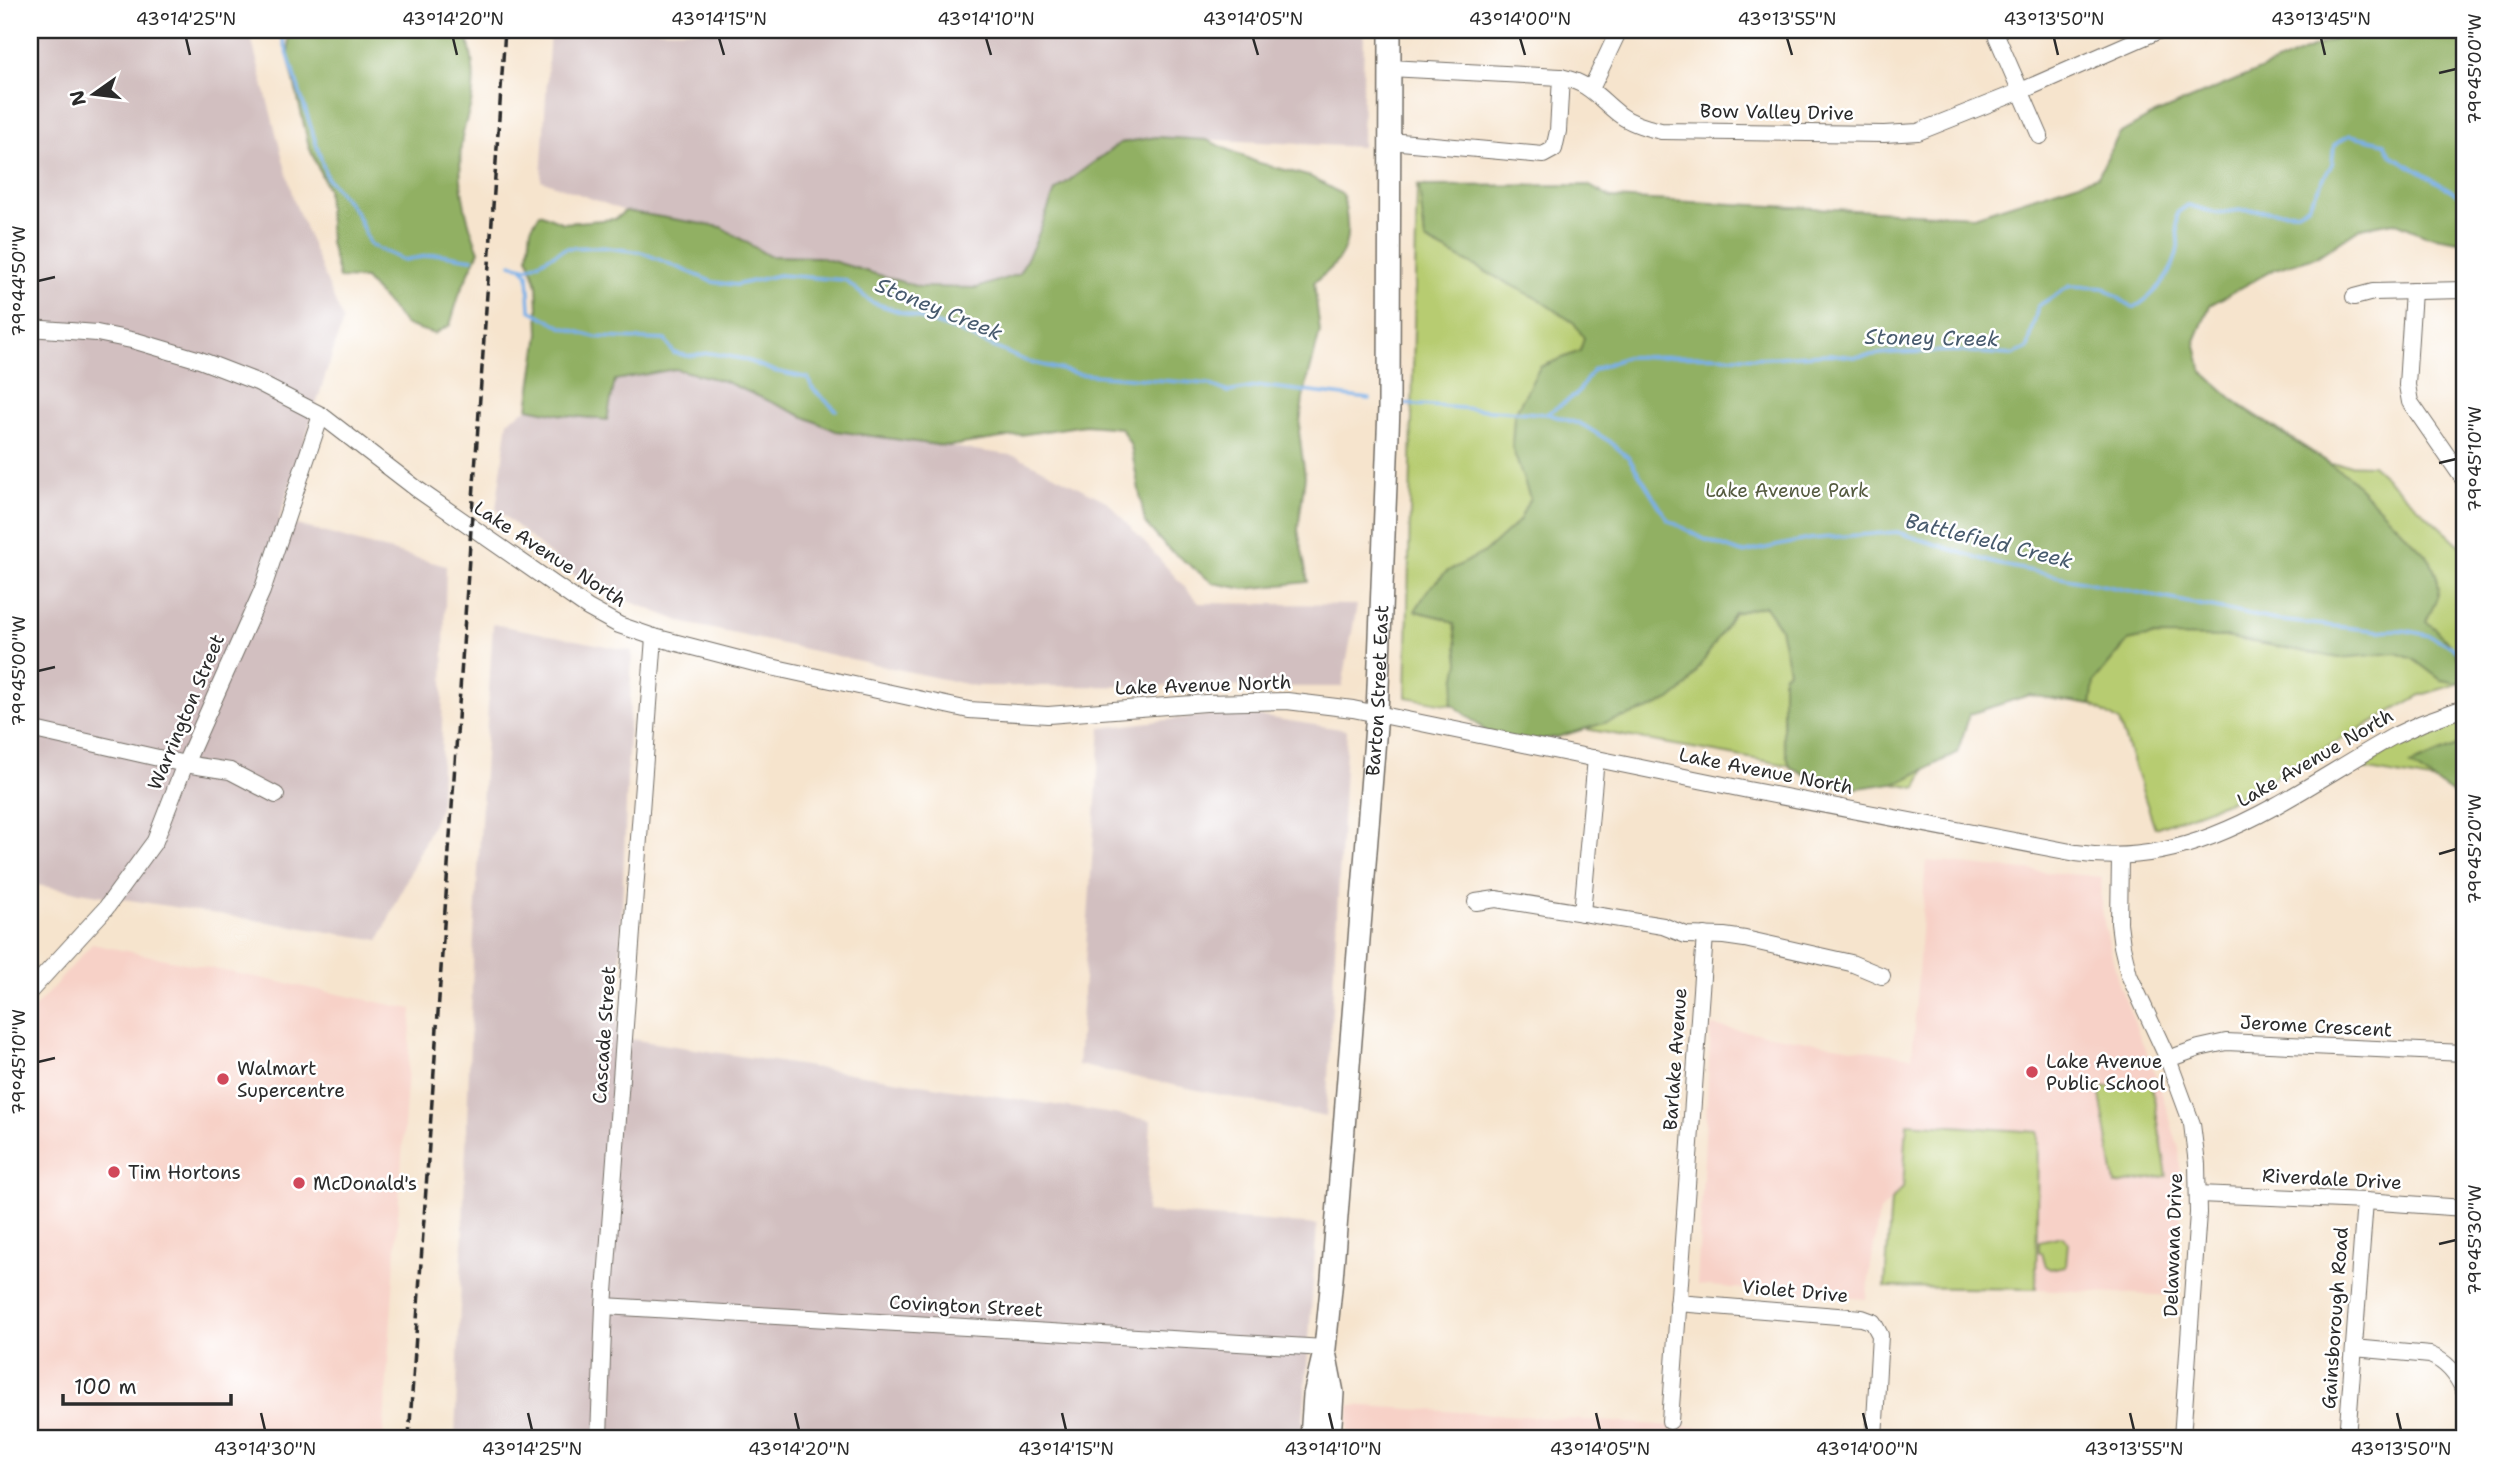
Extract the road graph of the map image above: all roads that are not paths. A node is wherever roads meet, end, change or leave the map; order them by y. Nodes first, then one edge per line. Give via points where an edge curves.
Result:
1 (1390, 30) edge
2 (1619, 30) edge
3 (1994, 30) edge
4 (2160, 30) edge
5 (2142, 34) edge
6 (1389, 68) junction
7 (1561, 77) junction
8 (1591, 89) junction
9 (2021, 91) junction
10 (2040, 136) dead end
11 (1390, 141) junction
12 (2464, 290) edge
13 (2413, 291) junction
14 (2354, 297) dead end
15 (30, 328) edge
16 (321, 415) junction
17 (2464, 480) edge
18 (654, 638) junction
19 (2464, 708) edge
20 (1377, 713) junction
21 (30, 729) edge
22 (1596, 758) junction
23 (185, 764) junction
24 (276, 795) dead end
25 (2120, 857) junction
26 (1475, 902) dead end
27 (1582, 914) junction
28 (1705, 935) junction
29 (1882, 976) dead end
30 (30, 991) edge
31 (2464, 1053) edge
32 (2168, 1059) junction
33 (2198, 1194) junction
34 (2365, 1201) junction
35 (2464, 1208) edge
36 (1678, 1303) junction
37 (604, 1306) junction
38 (1325, 1348) junction
39 (2354, 1349) junction
40 (2464, 1391) edge
41 (1670, 1421) dead end
42 (599, 1436) dead end
43 (1311, 1438) edge
44 (1330, 1438) edge
45 (1874, 1438) edge
46 (2182, 1438) edge
47 (2347, 1438) edge

1 - 6 main road, Barton Street East
2 - 8 street
3 - 9 street
4 - 5 street, Bow Valley Drive
5 - 9 street, Bow Valley Drive
6 - 7 street, Bow Valley Drive
6 - 11 main road, Barton Street East
7 - 8 street, Bow Valley Drive
7 - 11 street via 1554,149 1543,155
8 - 9 street, Bow Valley Drive via 1622,117 1661,131 1884,134 1918,132
9 - 10 street
11 - 20 main road, Barton Street East via 1389,408
12 - 13 street
13 - 14 street
13 - 17 street via 2410,402
15 - 16 street, Lake Avenue North via 97,333 162,348 257,382
16 - 18 street, Lake Avenue North via 417,489 588,608
16 - 23 street, Warrington Street via 262,591
18 - 20 street, Lake Avenue North via 969,710 1012,715 1287,701
18 - 37 street, Cascade Street
19 - 25 street, Lake Avenue North via 2394,736 2229,831 2173,850
20 - 22 street, Lake Avenue North
20 - 38 main road, Barton Street East
21 - 23 street
22 - 25 street, Lake Avenue North via 2063,850
22 - 27 street
23 - 24 street via 230,771
23 - 30 street, Warrington Street via 142,862
25 - 32 street, Delawana Drive via 2122,946 2129,975
26 - 27 street via 1496,899
27 - 28 street
28 - 29 street via 1745,939 1851,963
28 - 36 street, Barlake Avenue
31 - 32 street, Jerome Crescent via 2226,1042
32 - 33 street, Delawana Drive via 2192,1124
33 - 34 street, Riverdale Drive
33 - 46 street, Delawana Drive
34 - 35 street, Riverdale Drive
34 - 39 street, Gainsborough Road
36 - 41 street, Barlake Avenue
36 - 45 street, Violet Drive via 1873,1322 1880,1335
37 - 38 street, Covington Street
37 - 42 street, Cascade Street
38 - 43 main road, Barton Street East via 1314,1395
38 - 44 main road, Barton Street East via 1333,1393
39 - 40 street via 2430,1355 2458,1376
39 - 47 street, Gainsborough Road

